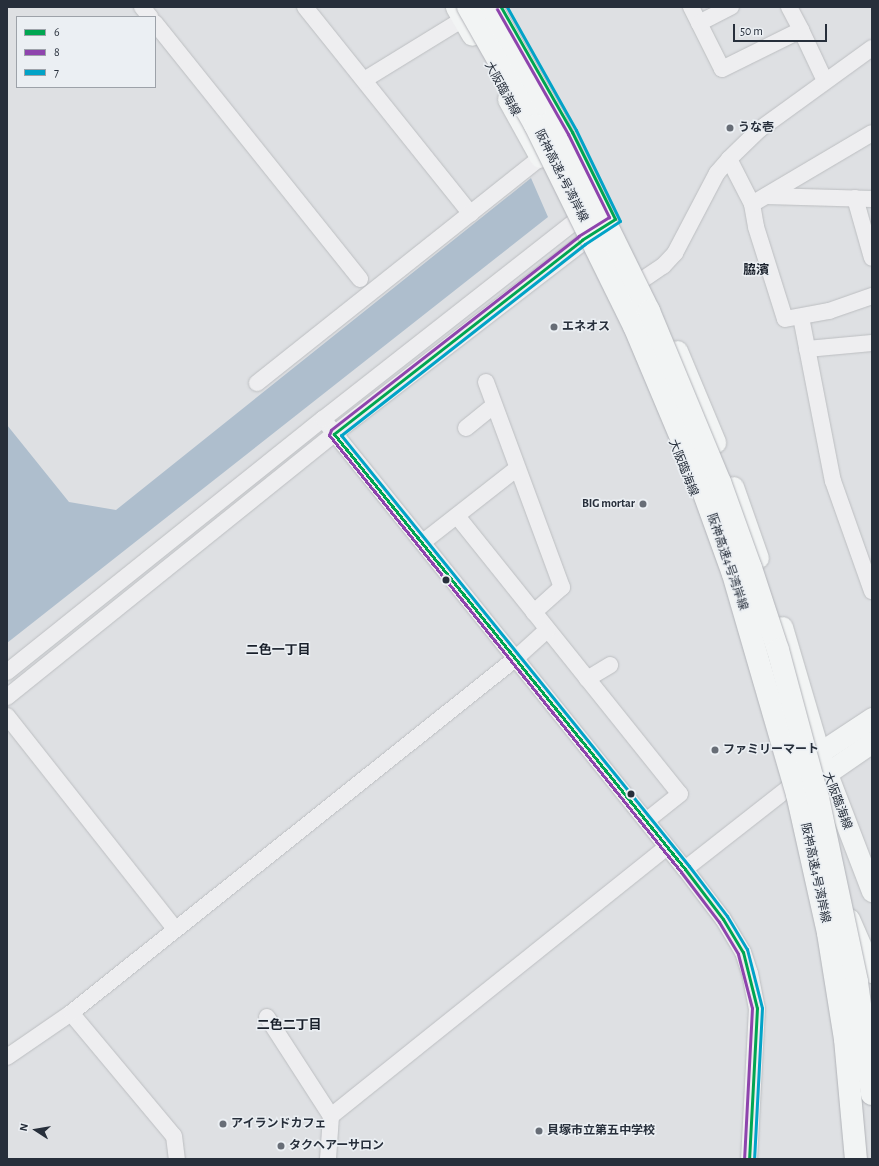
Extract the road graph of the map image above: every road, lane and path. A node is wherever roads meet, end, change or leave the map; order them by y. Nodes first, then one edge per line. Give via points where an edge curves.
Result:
1 (142, 7) edge
2 (305, 7) edge
3 (491, 7) edge
4 (501, 7) edge
5 (691, 7) edge
6 (731, 7) edge
7 (789, 7) edge
8 (462, 11) edge
9 (149, 16) edge
10 (699, 23) junction
11 (156, 25) edge
12 (801, 30) junction
13 (872, 48) edge
14 (364, 80) junction
15 (825, 81) junction
16 (872, 133) edge
17 (540, 158) junction
18 (729, 159) junction
19 (766, 196) junction
20 (855, 198) junction
21 (604, 199) junction
22 (872, 199) edge
23 (752, 204) junction
24 (471, 214) junction
25 (615, 219) junction
26 (573, 222) junction
27 (582, 240) junction
28 (872, 258) edge
29 (645, 278) junction
30 (360, 279) dead end
31 (872, 296) edge
32 (801, 317) junction
33 (872, 343) edge
34 (807, 349) junction
35 (486, 382) dead end
36 (257, 383) dead end
37 (493, 406) junction
38 (322, 419) junction
39 (466, 428) dead end
40 (334, 434) junction
41 (516, 469) junction
42 (457, 516) junction
43 (423, 542) junction
44 (872, 591) edge
45 (534, 612) junction
46 (547, 630) junction
47 (515, 658) junction
48 (610, 665) dead end
49 (7, 672) edge
50 (587, 679) junction
51 (7, 698) edge
52 (7, 716) edge
53 (872, 718) edge
54 (872, 742) edge
55 (819, 753) junction
56 (826, 773) junction
57 (792, 785) junction
58 (646, 821) junction
59 (668, 847) junction
60 (685, 869) junction
61 (868, 869) edge
62 (872, 891) edge
63 (175, 929) junction
64 (872, 972) edge
65 (71, 1013) junction
66 (267, 1017) dead end
67 (7, 1057) edge
68 (872, 1094) edge
69 (331, 1116) junction
70 (177, 1159) edge
71 (328, 1159) edge
72 (749, 1159) edge
73 (856, 1159) edge

1 - 9 street
2 - 14 street
3 - 68 highway, 阪神高速4号湾岸線, bridge via 554,118 649,311 718,475 751,568 799,722 827,835 857,982
4 - 21 main road, 大阪臨海線 via 572,132
5 - 10 street
6 - 10 street
7 - 12 street
8 - 14 street
8 - 17 main road, 大阪臨海線
8 - 73 highway, 阪神高速4号湾岸線, bridge via 535,124 634,326 702,488 733,574 798,794 828,933 845,1039
10 - 12 street via 722,69
11 - 30 street
12 - 15 street
13 - 15 street
14 - 24 street
15 - 18 street via 760,129
16 - 19 street
17 - 24 street
17 - 26 main road, 大阪臨海線
18 - 23 street
18 - 29 street via 717,173 676,254
19 - 20 street
19 - 23 street
20 - 22 street
20 - 28 street
21 - 25 main road, 大阪臨海線
21 - 26 street
23 - 32 street via 756,227 785,320
24 - 36 street
25 - 27 street
25 - 29 main road, 大阪臨海線
26 - 27 main road, 大阪臨海線
26 - 38 street
27 - 40 street
27 - 57 main road, 大阪臨海線 via 647,378 712,541
29 - 55 main road, 大阪臨海線 via 696,394 746,521 790,652
31 - 32 street via 830,311
32 - 34 street
33 - 34 street
34 - 44 street via 833,481
35 - 37 street
37 - 39 street
37 - 41 street
38 - 40 street
38 - 49 street
40 - 43 street
40 - 51 street
41 - 42 street
41 - 45 street via 562,587
42 - 43 street
42 - 45 street
43 - 47 street
45 - 46 street
46 - 47 street
46 - 50 street
47 - 58 street
47 - 63 street
48 - 50 street
50 - 58 street via 680,794
52 - 63 street
53 - 55 main road
54 - 56 main road
55 - 56 main road, 大阪臨海線
55 - 57 main road
56 - 57 main road
56 - 61 main road, 大阪臨海線
57 - 60 street
57 - 64 main road, 大阪臨海線
58 - 59 street
59 - 60 street
59 - 69 street
60 - 72 street via 723,919 742,952 750,973 757,1008 757,1032
61 - 62 main road, 大阪臨海線
63 - 65 street
65 - 67 street
65 - 70 street via 174,1136
66 - 69 street
69 - 71 street

